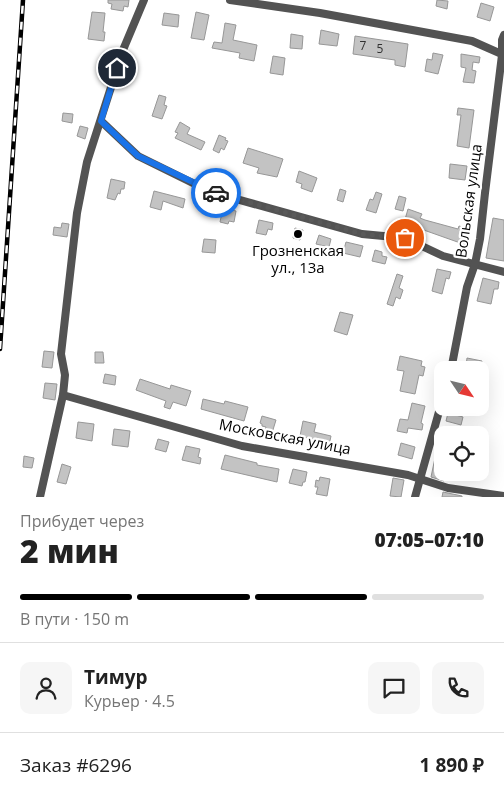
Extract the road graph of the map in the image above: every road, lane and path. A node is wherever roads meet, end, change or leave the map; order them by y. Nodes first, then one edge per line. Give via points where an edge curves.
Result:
1 (144, 0) edge
2 (230, 0) edge
3 (504, 35) edge
4 (503, 55) edge
5 (101, 121) junction
6 (475, 264) junction
7 (504, 272) edge
8 (453, 361) edge
9 (63, 395) junction
10 (438, 416) edge
11 (420, 480) junction
12 (504, 496) edge
13 (40, 497) edge
14 (416, 497) edge

1 - 5 street via 122,50
2 - 4 street via 472,41
3 - 4 street, Вольская улица
4 - 6 street, Вольская улица
5 - 6 street via 138,156 211,192 362,234 405,238 443,256
5 - 9 street via 87,162 77,213 61,354 65,375
6 - 7 street
6 - 8 street, Вольская улица via 467,287
9 - 11 street, Московская улица via 242,446 408,475
9 - 13 street
10 - 11 street
11 - 12 street, Московская улица via 448,488
11 - 14 street

